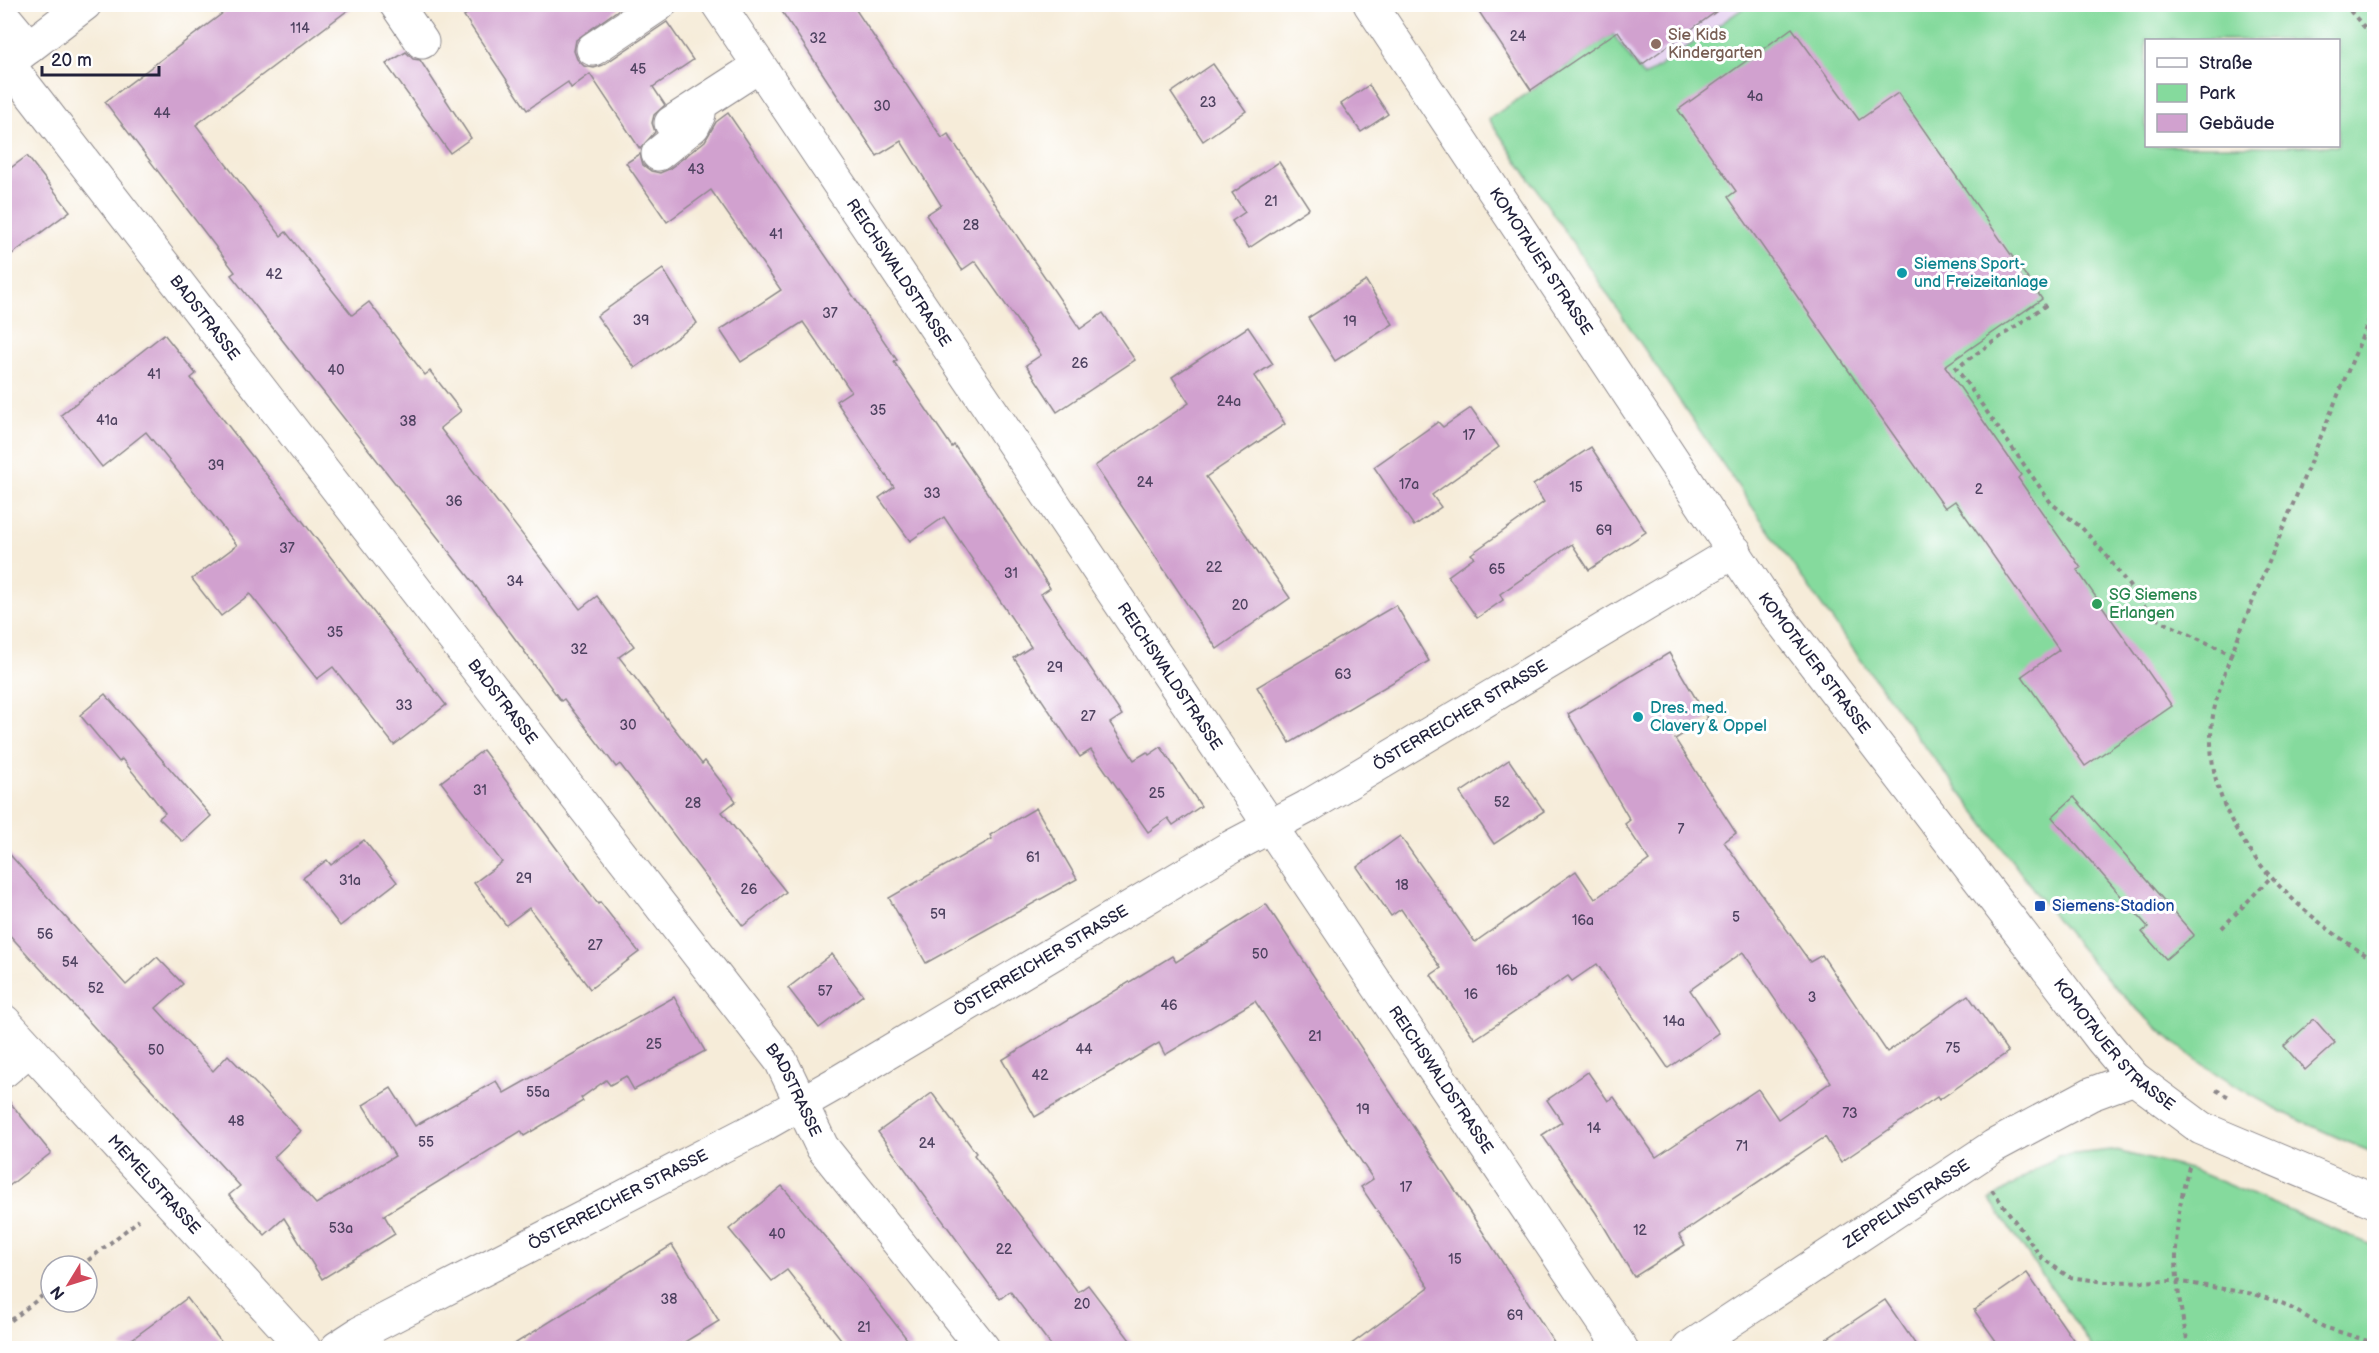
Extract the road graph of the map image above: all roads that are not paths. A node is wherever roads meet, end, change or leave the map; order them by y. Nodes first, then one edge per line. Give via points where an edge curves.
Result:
1 (85, 4) edge
2 (396, 4) edge
3 (660, 4) edge
4 (718, 4) edge
5 (1370, 4) edge
6 (4, 17) edge
7 (422, 42) dead end
8 (593, 49) dead end
9 (14, 59) edge
10 (759, 66) junction
11 (704, 102) junction
12 (671, 123) dead end
13 (658, 154) dead end
14 (1735, 551) junction
15 (1269, 827) junction
16 (4, 1021) edge
17 (30, 1049) junction
18 (4, 1071) edge
19 (2134, 1078) junction
20 (801, 1103) junction
21 (2374, 1201) edge
22 (304, 1348) edge
23 (336, 1348) edge
24 (983, 1348) edge
25 (1621, 1348) edge
26 (1689, 1348) edge

1 - 9 street
2 - 7 street
3 - 8 street
4 - 10 street, REICHSWALDSTRASSE
5 - 14 street, KOMOTAUER STRASSE
6 - 9 street, BADSTRASSE
9 - 20 street, BADSTRASSE via 781,1062
10 - 11 street
10 - 15 street, REICHSWALDSTRASSE
11 - 12 street
11 - 13 street via 693,126
14 - 15 street, ÖSTERREICHER STRASSE
14 - 19 street, KOMOTAUER STRASSE via 1765,599 2061,990
15 - 20 street, ÖSTERREICHER STRASSE
15 - 25 street, REICHSWALDSTRASSE
16 - 17 street, MEMELSTRASSE
17 - 18 street
17 - 22 street, MEMELSTRASSE
19 - 21 street, KOMOTAUER STRASSE via 2216,1136
19 - 26 street, ZEPPELINSTRASSE via 2091,1094 1971,1161
20 - 23 street, ÖSTERREICHER STRASSE
20 - 24 street, BADSTRASSE via 822,1147

